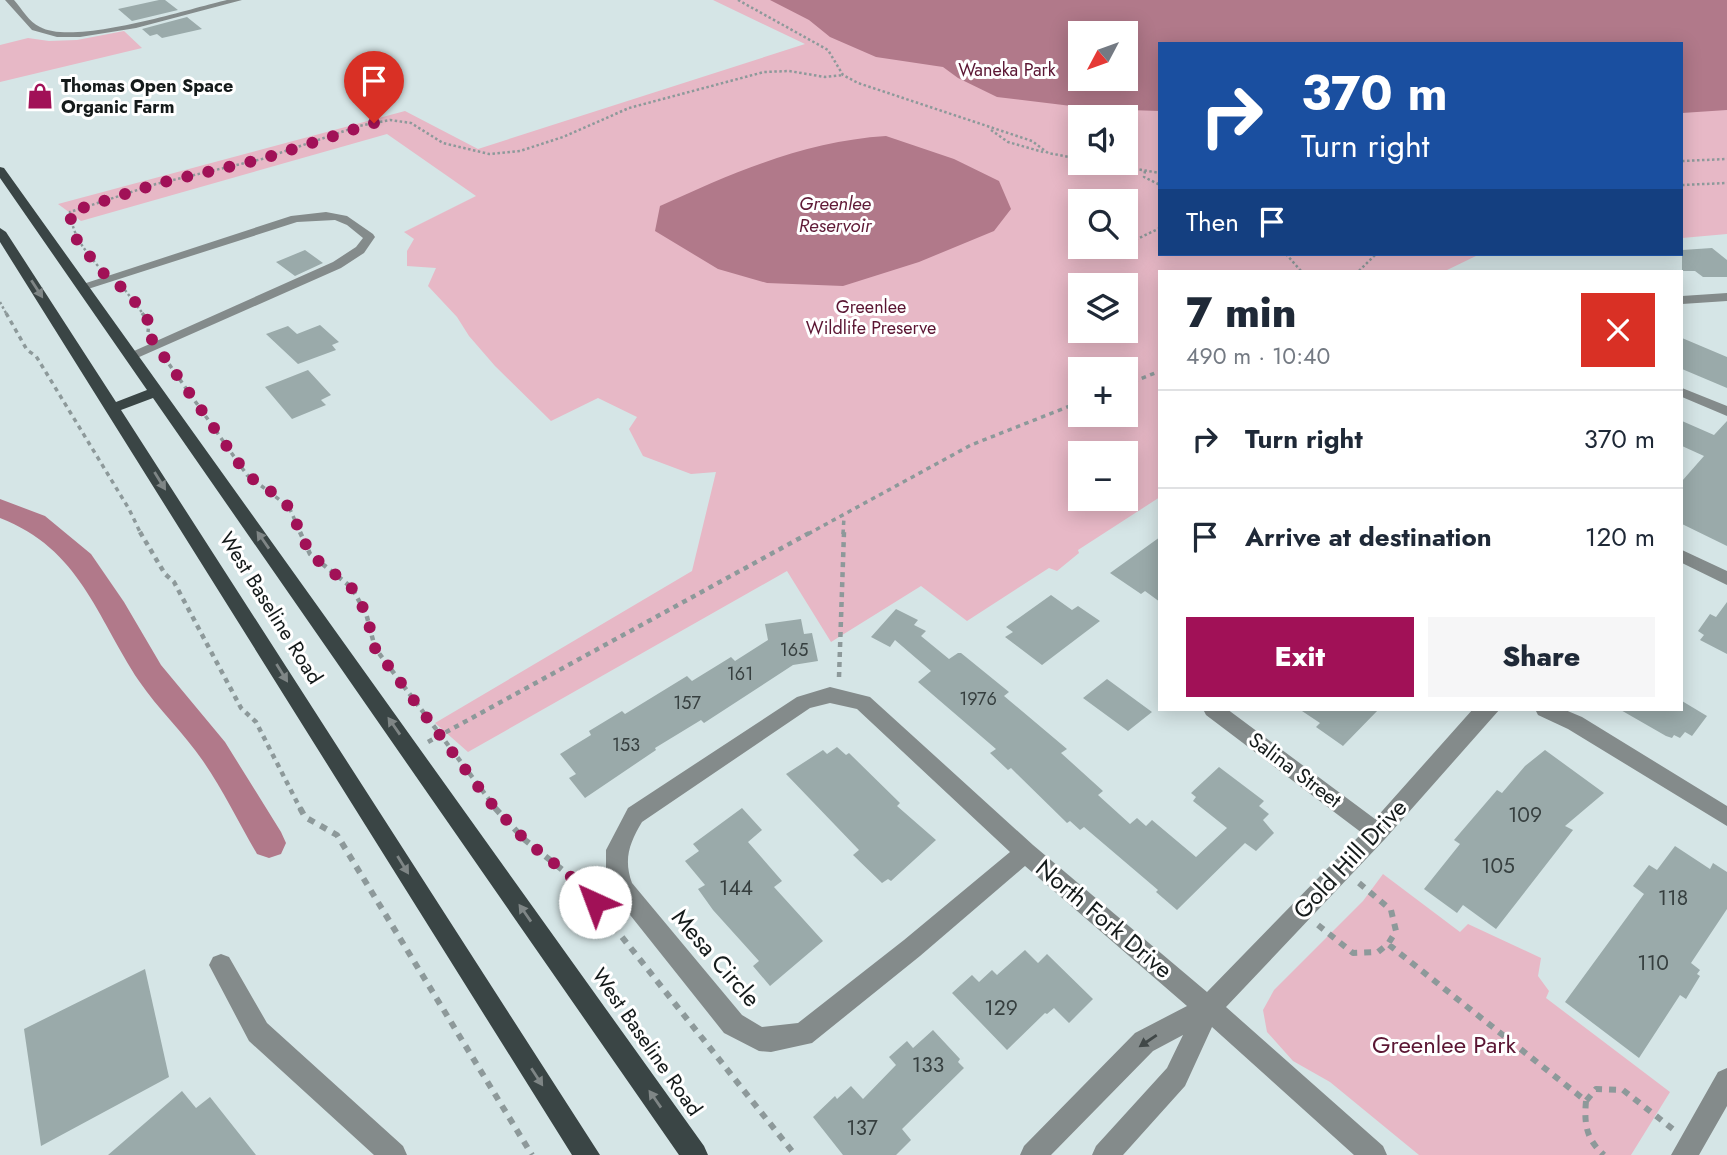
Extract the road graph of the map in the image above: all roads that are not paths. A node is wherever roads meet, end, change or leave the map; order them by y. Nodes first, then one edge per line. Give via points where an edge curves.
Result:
1 (9, 0) edge
2 (238, 0) edge
3 (209, 3) edge
4 (0, 170) edge
5 (0, 232) edge
6 (83, 286) junction
7 (1727, 297) edge
8 (1683, 300) edge
9 (132, 355) junction
10 (158, 391) junction
11 (1683, 392) edge
12 (114, 408) junction
13 (1727, 411) edge
14 (1683, 557) edge
15 (1727, 579) edge
16 (834, 695) joint
17 (1216, 711) edge
18 (1483, 711) edge
19 (1549, 711) edge
20 (1727, 817) edge
21 (1377, 832) junction
22 (1025, 852) junction
23 (221, 965) dead end
24 (1208, 1008) junction
25 (1727, 1081) edge
26 (1687, 1149) edge
27 (394, 1155) edge
28 (587, 1155) edge
29 (695, 1155) edge
30 (1033, 1155) edge
31 (1105, 1155) edge
32 (1374, 1155) edge

1 - 3 street via 37,30 68,35 95,33
2 - 3 street
4 - 6 main road, West Baseline Road
5 -> 12 main road, West Baseline Road
6 - 9 main road, West Baseline Road
6 - 9 street via 295,219 331,213 354,222 369,237 360,250 337,265
7 - 8 street
9 - 10 main road, West Baseline Road
10 - 12 main road
29 -> 10 main road, West Baseline Road
11 - 13 street
12 -> 28 main road, West Baseline Road
14 - 15 street
16 - 22 street, North Fork Drive via 863,702
16 - 22 street, Mesa Circle via 803,702 635,815 617,844 617,875 624,889 733,1024 759,1039 803,1034
17 - 21 street, Salina Street
18 - 21 street, Gold Hill Drive
19 - 20 street
21 - 24 street, Gold Hill Drive
22 - 24 street, North Fork Drive
23 - 27 street via 258,1032
24 -> 30 street, Gold Hill Drive via 1144,1042
24 - 31 street, Gold Hill Drive via 1175,1077
24 - 32 street, North Fork Drive
25 - 26 street

